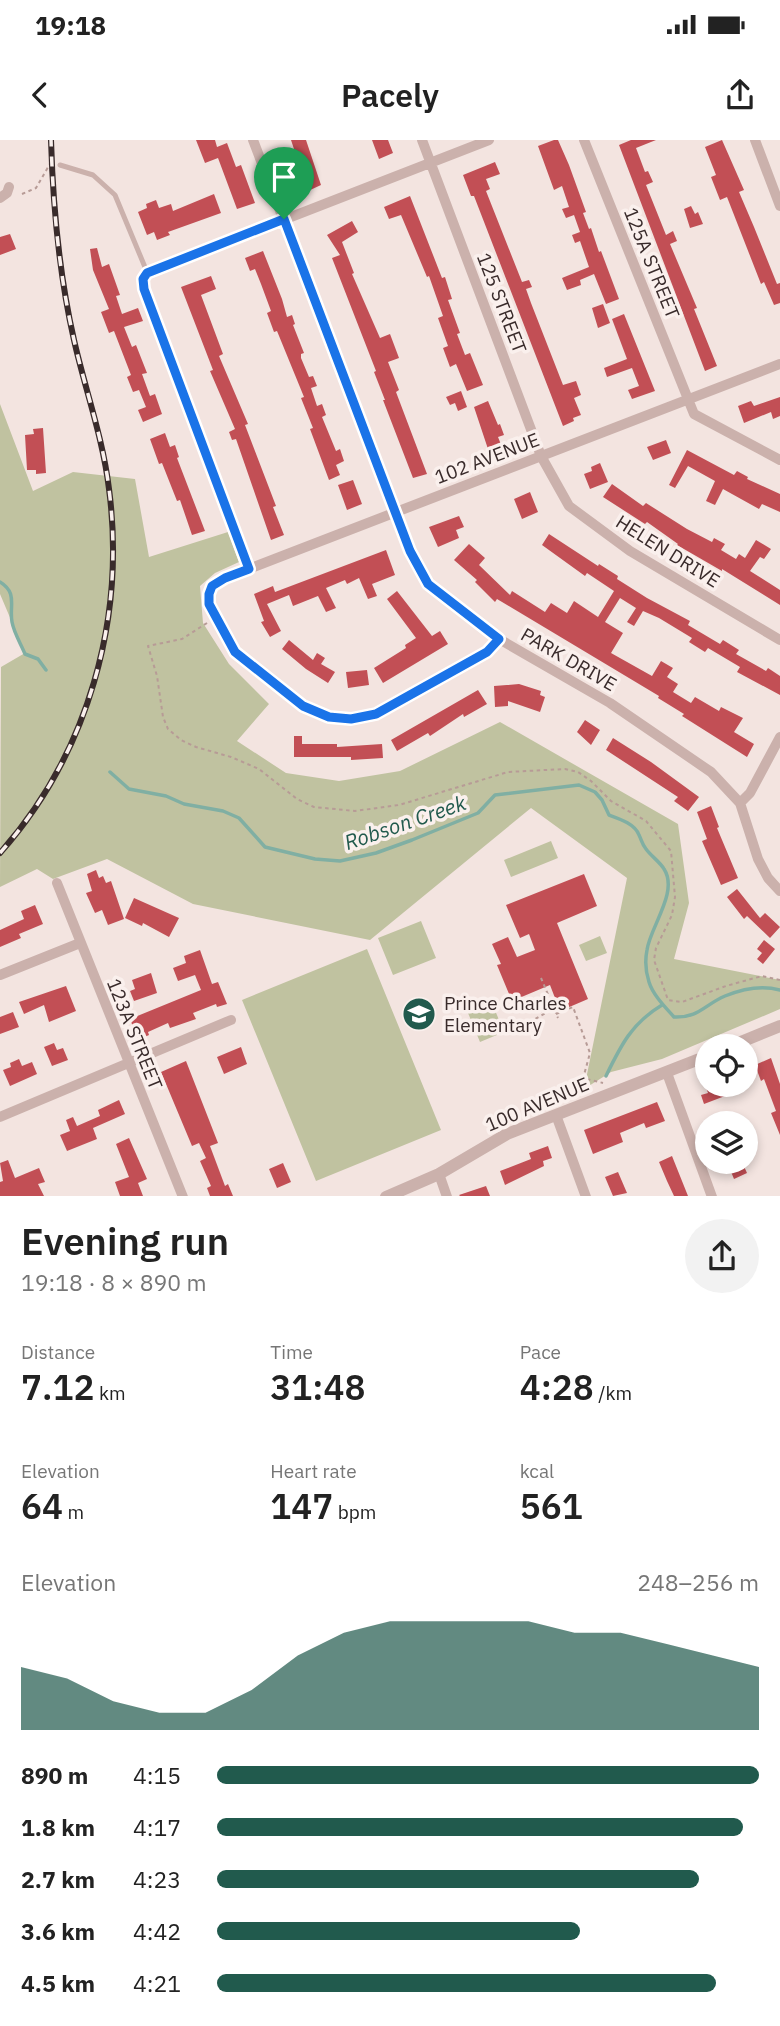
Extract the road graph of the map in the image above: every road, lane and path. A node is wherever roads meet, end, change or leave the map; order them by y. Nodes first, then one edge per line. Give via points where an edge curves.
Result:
1 (253, 140) edge
2 (422, 140) edge
3 (489, 140) edge
4 (584, 140) edge
5 (755, 140) edge
6 (51, 162) dead end
7 (430, 162) junction
8 (60, 165) dead end
9 (9, 187) dead end
10 (22, 194) dead end
11 (0, 198) edge
12 (780, 206) edge
13 (284, 219) junction
14 (145, 276) junction
15 (780, 364) edge
16 (687, 400) junction
17 (541, 456) junction
18 (780, 460) edge
19 (551, 477) joint
20 (396, 512) junction
21 (249, 569) junction
22 (210, 590) joint
23 (211, 621) dead end
24 (499, 639) junction
25 (780, 640) edge
26 (780, 737) edge
27 (740, 803) junction
28 (57, 883) dead end
29 (780, 891) edge
30 (80, 943) junction
31 (0, 975) edge
32 (541, 978) dead end
33 (780, 979) edge
34 (518, 1000) dead end
35 (554, 1008) junction
36 (556, 1014) junction
37 (558, 1018) dead end
38 (231, 1020) dead end
39 (780, 1026) edge
40 (517, 1029) dead end
41 (758, 1035) edge
42 (695, 1061) edge
43 (128, 1063) junction
44 (667, 1073) junction
45 (586, 1079) junction
46 (603, 1083) dead end
47 (591, 1090) dead end
48 (556, 1115) junction
49 (0, 1117) edge
50 (439, 1174) junction
51 (183, 1196) edge
52 (386, 1196) edge
53 (447, 1196) edge
54 (586, 1196) edge
55 (712, 1196) edge

1 - 13 street
2 - 7 street, 125 STREET
3 - 7 street
4 - 16 street, 125A STREET
5 - 12 street
6 - 10 path via 36,188
7 - 13 street
7 - 17 street, 125 STREET
8 - 14 lane via 93,175 115,195
9 - 11 street
13 - 14 street
13 - 20 street
14 - 21 street via 149,302
15 - 16 street, 102 AVENUE
16 - 17 street, 102 AVENUE
16 - 18 street via 694,414
17 - 19 street, 125 STREET
17 - 20 street, 102 AVENUE
19 - 25 street, HELEN DRIVE via 569,506 630,551
20 - 21 street, 102 AVENUE
20 - 24 street via 428,584
21 - 22 street, 102 AVENUE via 220,580
22 - 24 street, PARK DRIVE via 209,604 235,652 303,706 329,717 359,718 384,711 487,652
23 - 33 path via 182,639 148,646 163,717 181,740 259,769 314,807 336,810 399,805 508,772 578,772 611,801 646,821 671,851 674,906 654,960 668,1000 682,1002 762,976
24 - 27 street, PARK DRIVE via 687,754
26 - 27 street
27 - 29 street, PARK DRIVE via 758,859
28 - 30 street, 123A STREET
30 - 31 street
30 - 43 street, 123A STREET
32 - 35 path
34 - 35 path
35 - 36 path
35 - 40 path
36 - 37 path
36 - 45 path via 573,1007 590,1053
38 - 43 street
39 - 41 street
42 - 44 street, 100 AVENUE
43 - 49 street
43 - 51 street, 123A STREET
44 - 48 street, 100 AVENUE
44 - 55 street
45 - 46 path
45 - 47 path
48 - 50 street, 100 AVENUE via 498,1139
48 - 54 street
50 - 52 street, 100 AVENUE
50 - 53 street

